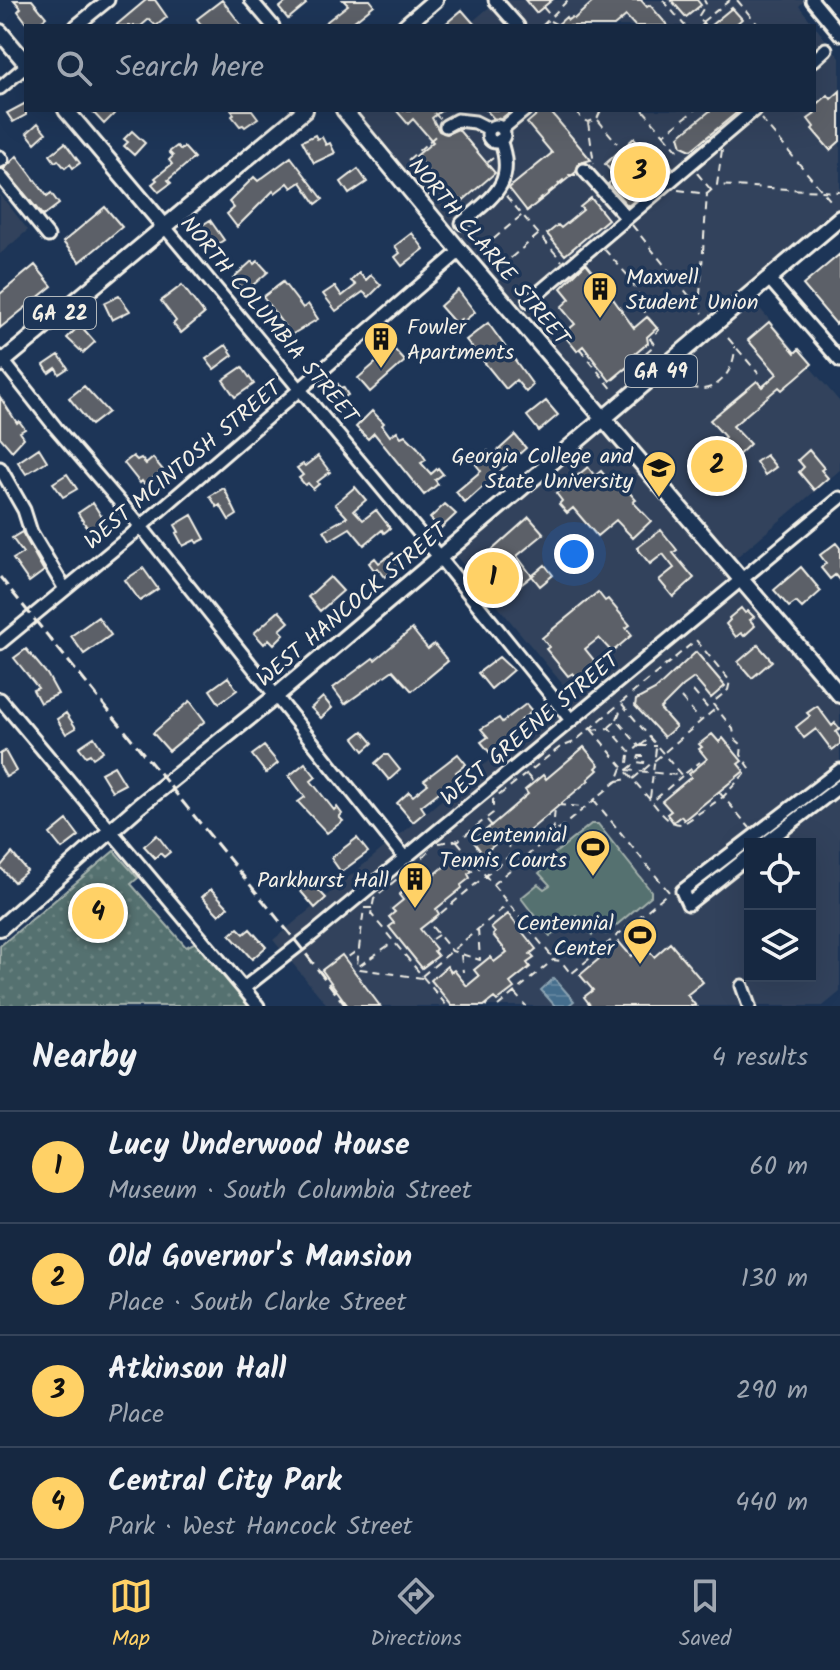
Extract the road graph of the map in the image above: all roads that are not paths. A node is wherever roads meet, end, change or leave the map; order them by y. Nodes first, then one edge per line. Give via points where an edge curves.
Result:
1 (108, 0) edge
2 (251, 0) edge
3 (435, 0) edge
4 (495, 0) edge
5 (812, 0) edge
6 (78, 24) edge
7 (271, 24) edge
8 (407, 24) edge
9 (516, 24) edge
10 (0, 32) edge
11 (840, 34) edge
12 (826, 49) dead end
13 (816, 58) edge
14 (24, 62) edge
15 (24, 66) edge
16 (0, 88) edge
17 (68, 112) edge
18 (303, 112) edge
19 (346, 112) edge
20 (523, 112) edge
21 (752, 112) edge
22 (446, 126) road end
23 (497, 133) junction
24 (589, 168) road end
25 (0, 176) edge
26 (627, 218) junction
27 (462, 223) dead end
28 (838, 225) edge
29 (164, 226) junction
30 (48, 236) dead end
31 (460, 251) junction
32 (769, 279) junction
33 (529, 301) dead end
34 (840, 340) edge
35 (829, 349) junction
36 (1, 360) edge
37 (840, 361) edge
38 (301, 389) junction
39 (605, 419) junction
40 (0, 468) edge
41 (840, 498) edge
42 (140, 526) junction
43 (440, 558) junction
44 (741, 580) junction
45 (65, 589) junction
46 (0, 643) edge
47 (840, 695) edge
48 (276, 696) junction
49 (0, 699) edge
50 (571, 720) junction
51 (840, 770) edge
52 (840, 786) edge
53 (112, 831) junction
54 (750, 838) edge
55 (772, 838) edge
56 (744, 843) edge
57 (404, 857) junction
58 (744, 860) edge
59 (0, 928) edge
60 (742, 986) dead end
61 (244, 988) junction
62 (258, 1006) edge
63 (749, 1006) edge

1 - 6 street
2 - 7 street
3 - 8 main road
4 - 9 street
5 - 11 street
10 - 14 main road
12 - 13 street
15 - 16 street
17 - 29 main road, NORTH COLUMBIA STREET
18 - 29 main road
19 - 31 main road, NORTH CLARKE STREET
20 - 23 street
21 - 26 street
22 - 23 street via 457,120 475,122
23 - 27 street via 504,180
24 - 26 street
25 - 30 street
26 - 33 street
28 - 32 main road, WEST HANCOCK STREET / GA 49
29 - 36 main road, GA 22
29 - 38 street, NORTH COLUMBIA STREET
31 - 38 street, WEST MCINTOSH STREET
31 - 39 main road, NORTH CLARKE STREET
32 - 35 street
32 - 39 main road, WEST HANCOCK STREET / GA 49
34 - 35 street
35 - 37 street
36 - 42 street
38 - 42 street, WEST MCINTOSH STREET
38 - 43 street, NORTH COLUMBIA STREET
39 - 43 main road, WEST HANCOCK STREET / GA 49
39 - 44 main road, NORTH CLARKE STREET
40 - 45 street
41 - 44 street, WEST GREENE STREET
42 - 45 street, WEST MCINTOSH STREET
42 - 48 street
43 - 48 main road, WEST HANCOCK STREET / GA 49
43 - 50 street, NORTH COLUMBIA STREET
44 - 47 main road, NORTH CLARKE STREET
44 - 50 street, WEST GREENE STREET
45 - 46 street, WEST MCINTOSH STREET
48 - 53 main road, WEST HANCOCK STREET / GA 49
48 - 57 street
49 - 53 street
50 - 57 street, WEST GREENE STREET
51 - 54 street
52 - 55 street
53 - 59 main road, WEST HANCOCK STREET / GA 49
53 - 61 street
56 - 58 street via 682,891 688,904
57 - 61 street, WEST GREENE STREET
60 - 63 street
61 - 62 street

